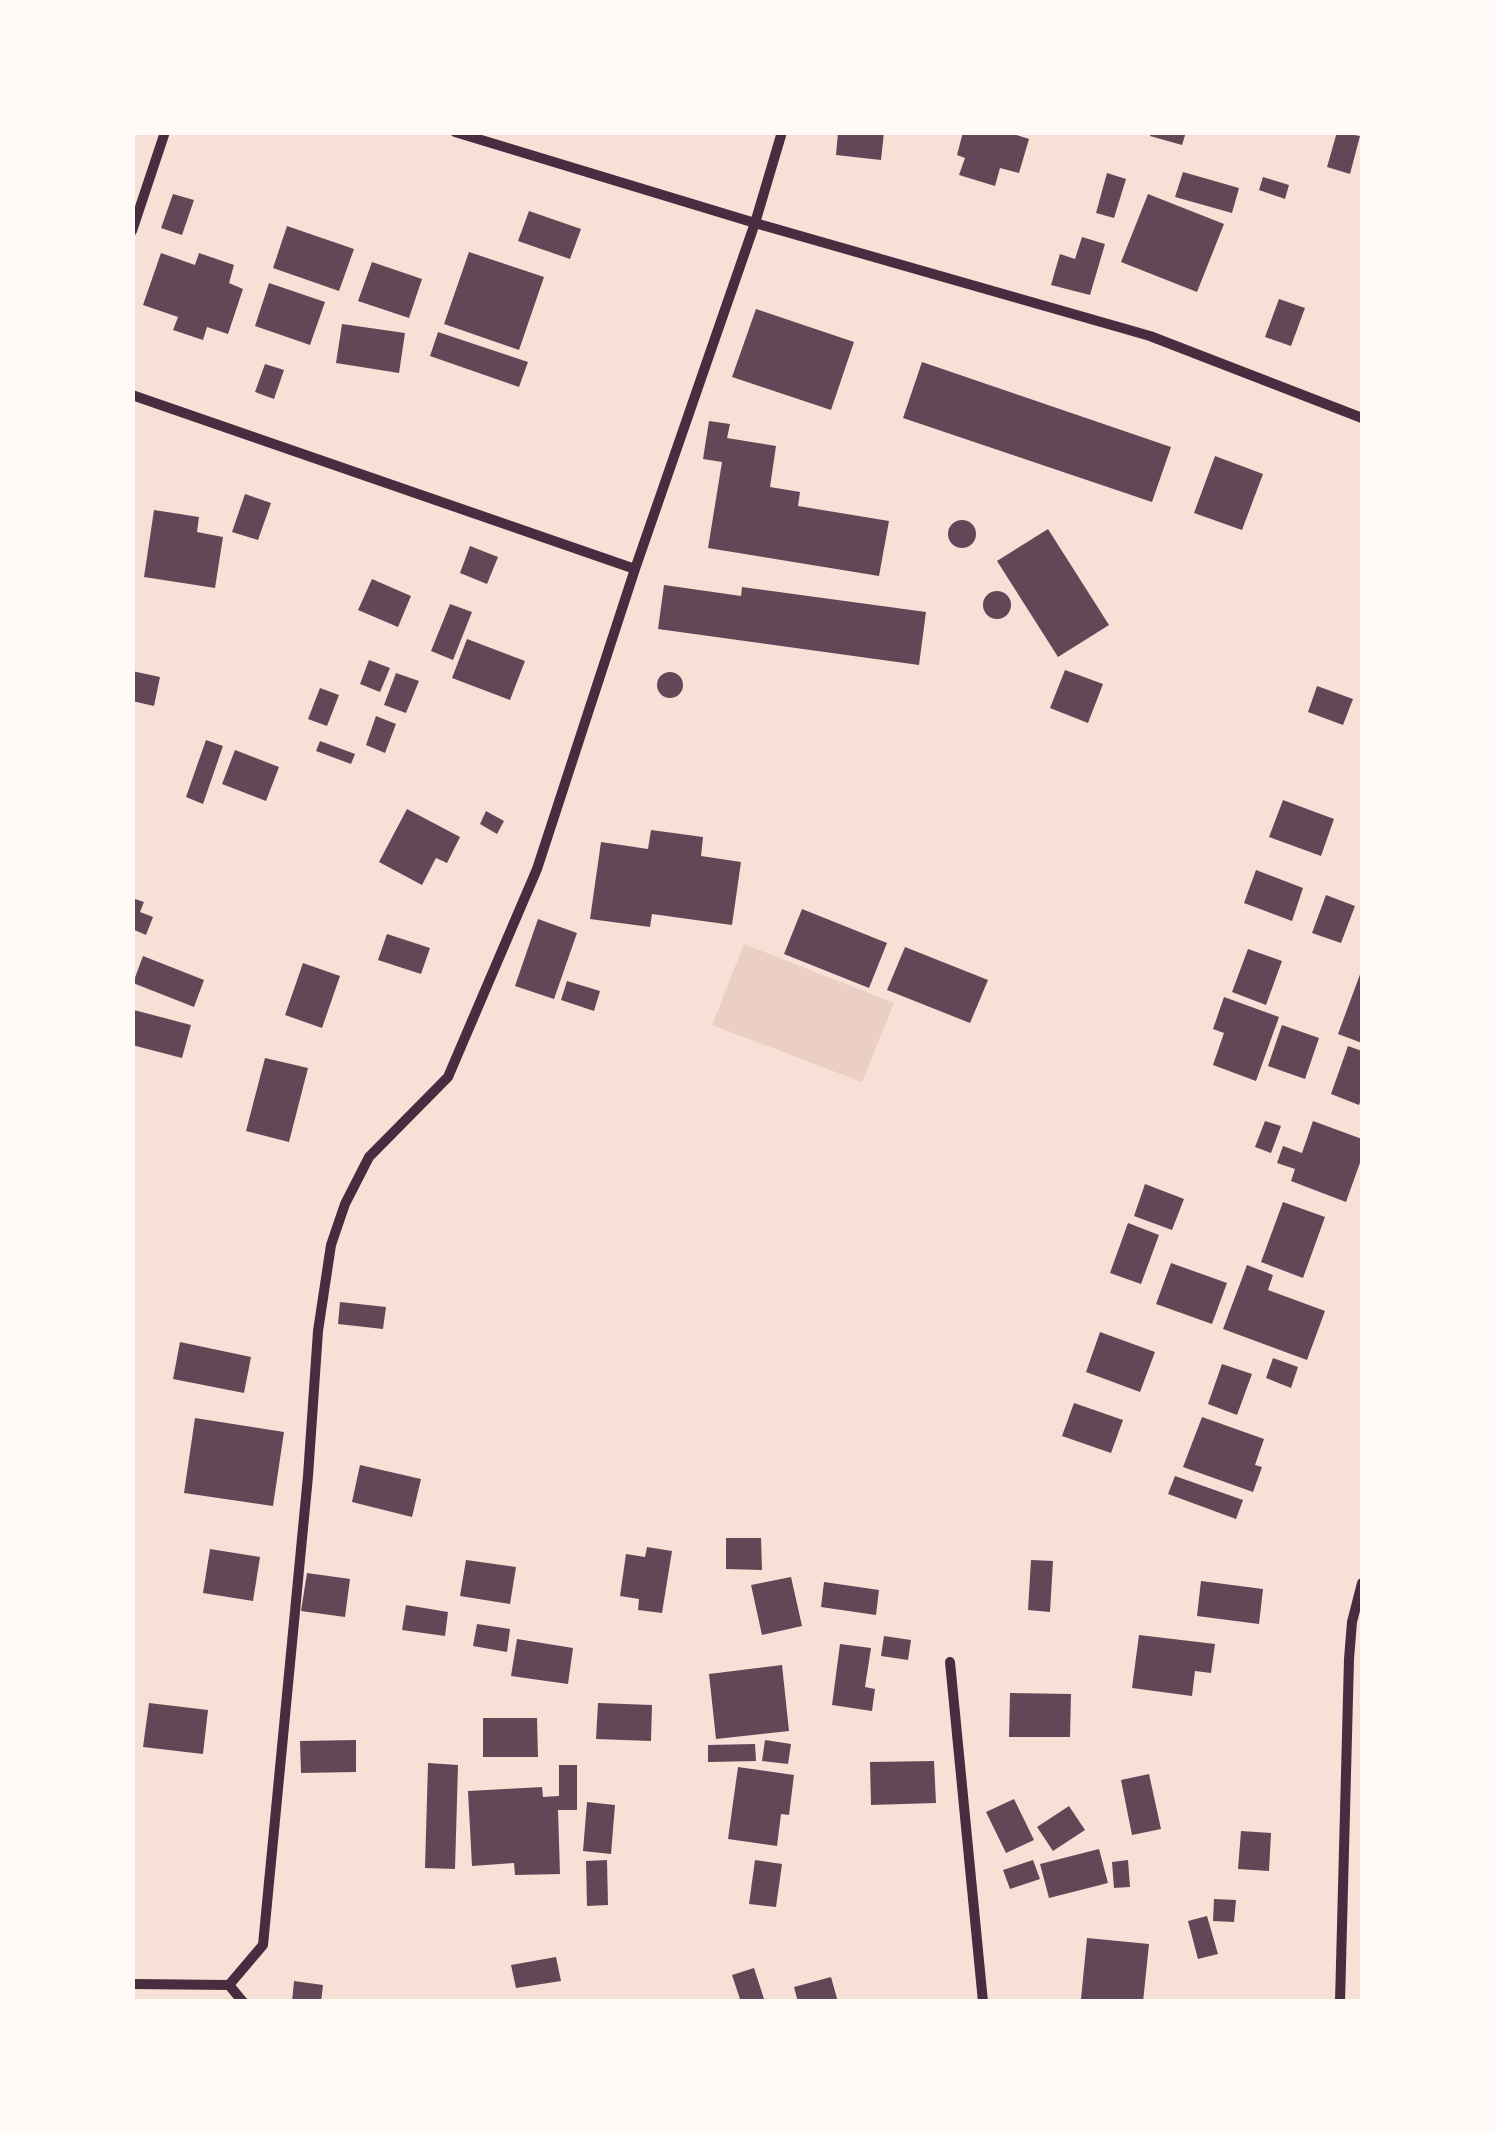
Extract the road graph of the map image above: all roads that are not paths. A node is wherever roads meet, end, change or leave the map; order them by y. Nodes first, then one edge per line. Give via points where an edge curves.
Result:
1 (165, 132) edge
2 (455, 132) edge
3 (782, 132) edge
4 (756, 223) junction
5 (132, 232) edge
6 (132, 395) edge
7 (1362, 418) edge
8 (635, 569) junction
9 (1362, 1583) edge
10 (950, 1662) dead end
11 (132, 1984) edge
12 (229, 1985) junction
13 (243, 2002) edge
14 (983, 2002) edge
15 (1340, 2002) edge

1 - 5 street
2 - 4 street
3 - 4 street
4 - 7 street via 1150,336
4 - 8 street
6 - 8 street
8 - 12 street via 537,868 448,1077 369,1157 332,1244 318,1331 264,1945
9 - 15 street via 1348,1658
10 - 14 street
11 - 12 street
12 - 13 street

